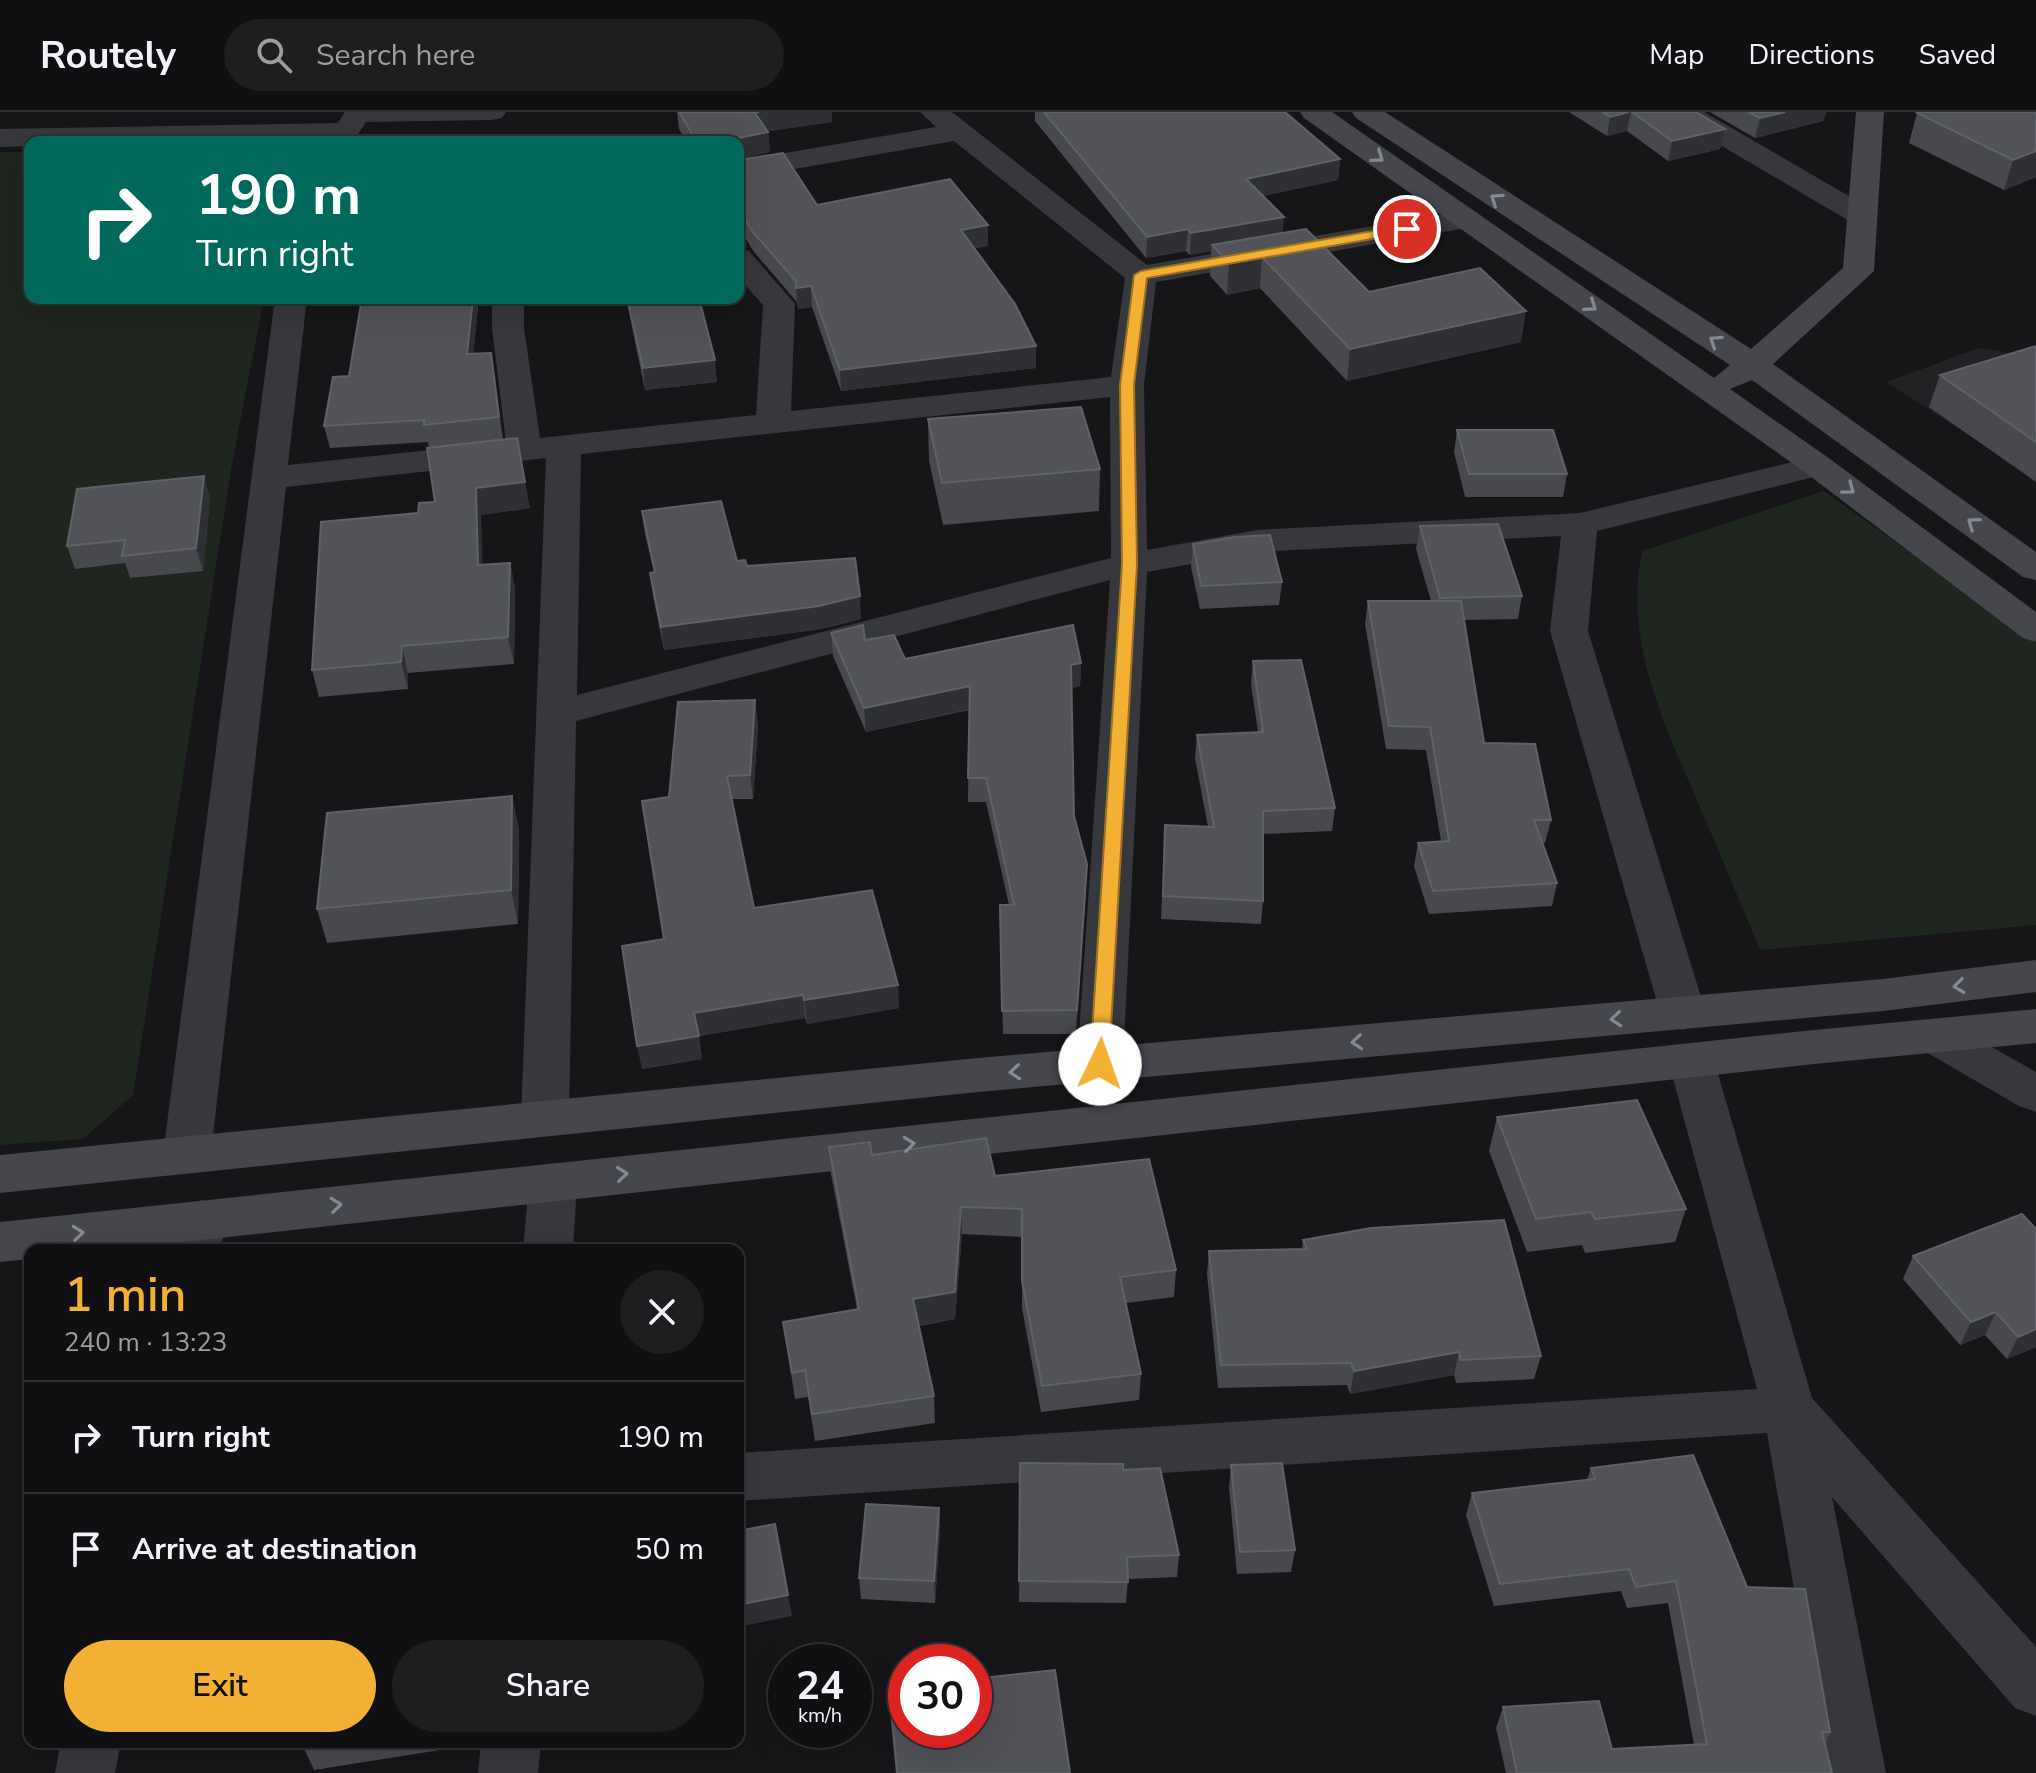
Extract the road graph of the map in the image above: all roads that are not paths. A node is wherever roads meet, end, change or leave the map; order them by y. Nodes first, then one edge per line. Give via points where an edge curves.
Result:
1 (182, 112) edge
2 (492, 112) edge
3 (934, 112) edge
4 (1314, 112) edge
5 (1366, 112) edge
6 (1684, 112) edge
7 (1870, 112) edge
8 (351, 125) edge
9 (959, 132) junction
10 (162, 134) junction
11 (81, 136) edge
12 (24, 137) edge
13 (0, 138) edge
14 (744, 169) edge
15 (1862, 216) junction
16 (1466, 219) junction
17 (744, 265) edge
18 (1141, 275) junction
19 (290, 304) edge
20 (508, 304) edge
21 (1753, 365) junction
22 (1127, 385) junction
23 (1711, 391) junction
24 (773, 423) junction
25 (564, 446) junction
26 (524, 450) junction
27 (1818, 466) junction
28 (268, 478) junction
29 (1580, 524) junction
30 (1129, 564) junction
31 (2036, 569) edge
32 (2036, 630) edge
33 (557, 713) junction
34 (2036, 976) edge
35 (1683, 1013) junction
36 (2036, 1026) edge
37 (1935, 1036) junction
38 (1691, 1060) junction
39 (1100, 1064) junction
40 (2036, 1094) edge
41 (545, 1118) junction
42 (187, 1154) junction
43 (0, 1174) edge
44 (553, 1182) junction
45 (199, 1235) edge
46 (0, 1242) edge
47 (548, 1244) edge
48 (1789, 1409) junction
49 (744, 1477) edge
50 (2036, 1689) edge
51 (90, 1748) edge
52 (510, 1748) edge
53 (85, 1773) edge
54 (508, 1773) edge
55 (1856, 1773) edge

1 - 10 street
2 - 8 street
3 - 9 street
4 -> 16 street
21 -> 5 street
6 - 15 street
7 - 15 street
8 - 10 street
9 - 14 street
9 - 18 street
10 - 11 street
12 - 13 street
15 - 21 street via 1858,271
16 - 18 street
16 -> 23 street
17 - 24 street via 779,304
18 - 22 street
19 - 28 street
20 - 26 street
21 - 23 street
31 -> 21 street
22 - 24 street
22 - 30 street
23 - 27 street
24 - 25 street
25 - 26 street
25 - 33 street
26 - 28 street
27 - 29 street
27 -> 32 street
28 - 42 street
29 - 30 street via 1257,541
29 - 35 street via 1569,631
30 - 33 street
30 - 39 street
33 - 41 street
34 -> 35 street
35 -> 39 street
36 - 37 street
37 - 38 street
37 - 40 street
44 -> 38 street
38 - 48 street
39 -> 41 street
41 - 42 street
42 - 43 street
45 -> 44 street
44 - 47 street
46 -> 45 street
48 - 49 street
48 - 50 street
48 - 55 street
51 - 53 street
52 - 54 street

